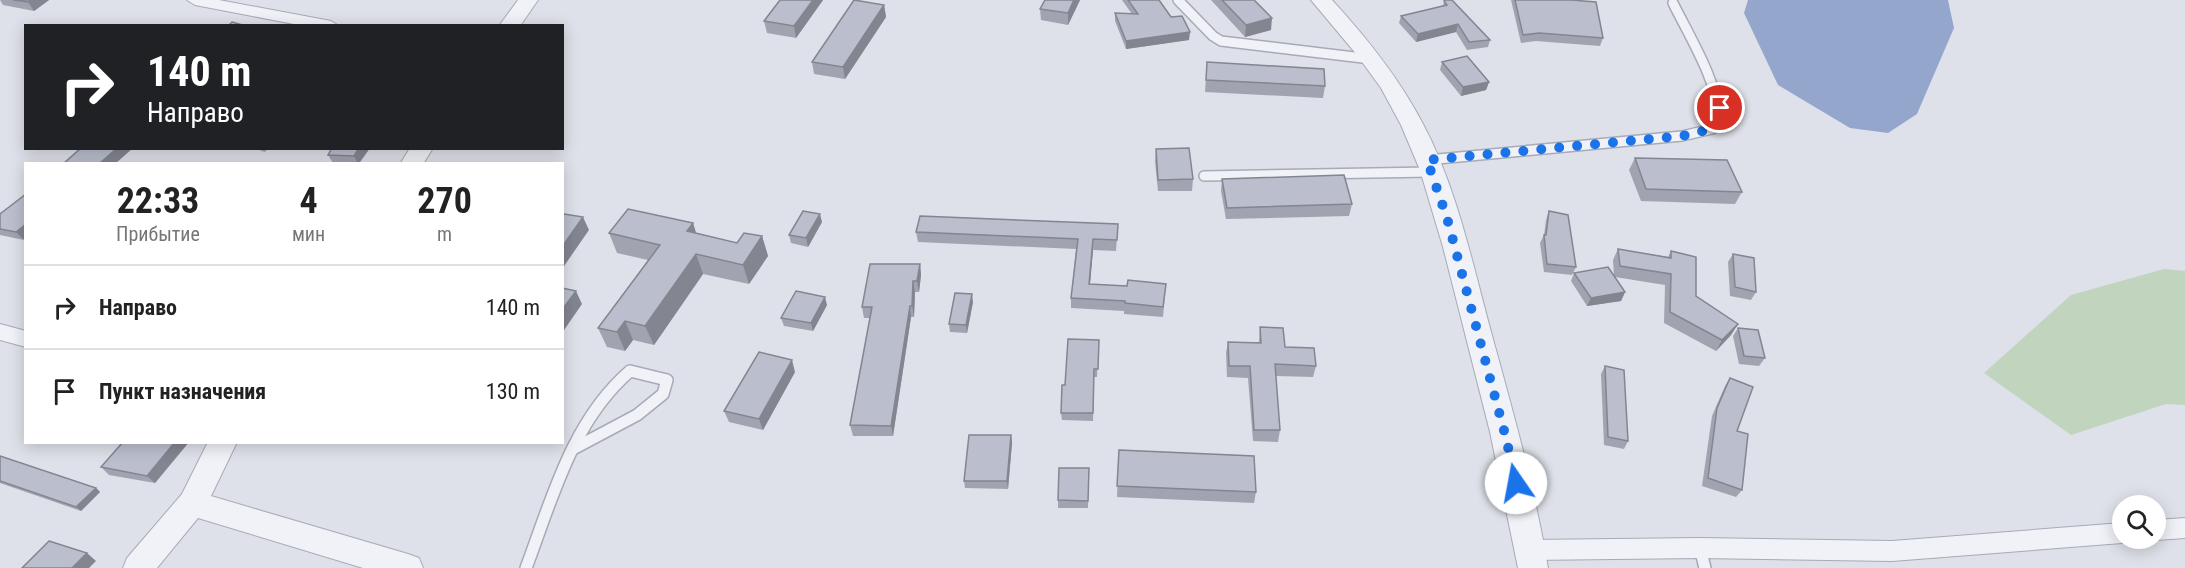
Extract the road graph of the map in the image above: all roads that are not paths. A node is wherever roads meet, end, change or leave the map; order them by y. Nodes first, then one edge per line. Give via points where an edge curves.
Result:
1 (200, 0) edge
2 (528, 0) edge
3 (1178, 0) edge
4 (1321, 0) edge
5 (1673, 3) dead end
6 (321, 24) edge
7 (510, 24) edge
8 (1371, 59) junction
9 (1429, 166) junction
10 (1204, 176) dead end
11 (0, 332) edge
12 (24, 338) edge
13 (223, 444) edge
14 (573, 449) junction
15 (192, 503) junction
16 (2185, 528) edge
17 (2166, 529) edge
18 (2112, 534) edge
19 (1703, 558) edge
20 (1531, 559) edge
21 (138, 568) edge
22 (408, 568) edge
23 (526, 568) edge

1 - 6 street
2 - 7 street
3 - 8 lane via 1221,41
4 - 8 street
5 - 9 lane via 1720,108 1720,122 1712,129 1660,139
8 - 9 street via 1409,118
9 - 10 lane
9 - 20 street via 1447,218 1506,438
11 - 12 street
13 - 15 street
14 - 14 lane via 601,397 616,380 630,371 667,380 663,394 637,415
14 - 23 lane
15 - 21 street
15 - 22 street
16 - 17 street
18 - 19 street via 1892,551
19 - 20 street

